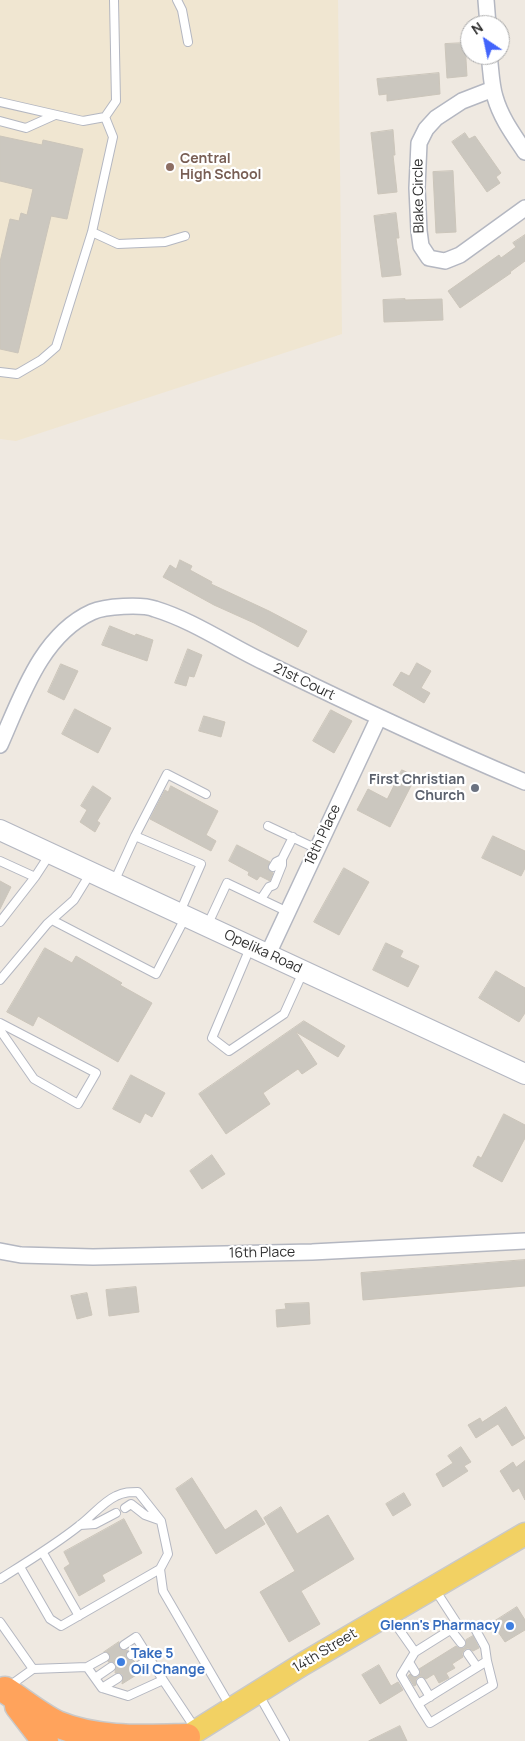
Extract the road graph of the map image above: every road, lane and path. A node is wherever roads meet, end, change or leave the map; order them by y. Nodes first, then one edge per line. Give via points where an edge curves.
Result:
1 (114, 0) edge
2 (177, 0) edge
3 (486, 0) edge
4 (487, 15) edge
5 (188, 42) dead end
6 (490, 65) edge
7 (493, 89) junction
8 (0, 102) edge
9 (55, 115) junction
10 (105, 117) junction
11 (0, 121) edge
12 (525, 152) edge
13 (525, 208) edge
14 (92, 232) junction
15 (185, 236) dead end
16 (0, 372) edge
17 (379, 717) junction
18 (0, 745) edge
19 (525, 782) edge
20 (206, 794) dead end
21 (268, 826) dead end
22 (0, 830) edge
23 (135, 836) junction
24 (293, 837) junction
25 (317, 849) junction
26 (50, 853) junction
27 (282, 859) junction
28 (0, 861) edge
29 (273, 867) dead end
30 (91, 872) junction
31 (35, 877) junction
32 (114, 882) junction
33 (261, 900) junction
34 (288, 912) junction
35 (183, 914) junction
36 (52, 920) junction
37 (0, 922) edge
38 (207, 926) junction
39 (250, 946) junction
40 (268, 954) junction
41 (304, 970) junction
42 (0, 980) edge
43 (0, 1023) edge
44 (0, 1030) edge
45 (525, 1074) edge
46 (525, 1241) edge
47 (0, 1252) edge
48 (125, 1508) dead end
49 (116, 1513) dead end
50 (161, 1521) junction
51 (80, 1525) junction
52 (525, 1534) edge
53 (43, 1553) junction
54 (20, 1567) junction
55 (160, 1569) junction
56 (0, 1579) edge
57 (433, 1587) junction
58 (388, 1613) junction
59 (79, 1616) junction
60 (0, 1622) edge
61 (455, 1628) junction
62 (461, 1643) dead end
63 (124, 1645) dead end
64 (142, 1648) junction
65 (414, 1652) junction
66 (468, 1654) dead end
67 (130, 1655) dead end
68 (105, 1656) dead end
69 (150, 1659) junction
70 (487, 1661) junction
71 (409, 1662) junction
72 (138, 1666) dead end
73 (87, 1667) junction
74 (111, 1667) dead end
75 (477, 1668) junction
76 (33, 1669) junction
77 (414, 1672) dead end
78 (95, 1678) junction
79 (118, 1678) dead end
80 (163, 1680) junction
81 (421, 1682) dead end
82 (2, 1687) edge
83 (102, 1688) junction
84 (258, 1692) junction
85 (430, 1697) junction
86 (418, 1704) junction
87 (232, 1709) junction
88 (187, 1738) edge
89 (45, 1741) edge
90 (286, 1741) edge

1 - 10 lane via 116,101
2 - 5 lane
3 - 4 street
6 - 7 street
7 - 12 street via 506,125
7 - 13 street, Blake Circle via 462,101 442,114 426,129 419,143 421,246 429,258 445,262 460,255
8 - 9 lane
9 - 10 lane via 83,121
9 - 11 lane via 26,128
10 - 14 lane via 113,138
14 - 15 lane via 118,244 165,242
14 - 16 lane via 56,347 17,374
17 - 18 street, 21st Court via 195,625 154,608 109,606 68,626 39,661
17 - 19 street, 21st Court
17 - 25 street, 18th Place
20 - 23 lane via 167,774
21 - 24 lane
22 - 26 main road, Opelika Road
23 - 32 lane
23 - 35 lane via 201,864
24 - 25 lane
24 - 27 lane
25 - 34 street, 18th Place
26 - 30 main road, Opelika Road
26 - 31 lane
27 - 29 lane
27 - 33 lane via 274,885 268,883
28 - 31 lane
30 - 32 main road, Opelika Road
30 - 36 lane via 74,900
31 - 37 lane
32 - 35 main road, Opelika Road
33 - 34 lane
33 - 38 lane via 227,883
34 - 40 street, 18th Place
35 - 36 lane via 156,974
35 - 38 main road, Opelika Road
36 - 42 lane
38 - 39 main road, Opelika Road
39 - 40 main road, Opelika Road
39 - 41 lane via 212,1038 229,1051 284,1014
40 - 41 main road, Opelika Road
41 - 45 main road, Opelika Road
43 - 44 lane via 96,1073 78,1104 34,1079
46 - 47 street, 16th Place via 312,1252 93,1257 21,1256
48 - 50 lane via 131,1504 145,1515
49 - 51 lane via 95,1524
50 - 51 lane via 138,1492 127,1491 114,1496
50 - 55 lane via 168,1554
51 - 53 lane
52 - 57 main road, 14th Street
53 - 54 lane
53 - 59 lane
54 - 56 lane
54 - 59 lane via 50,1620 60,1626
55 - 59 lane
55 - 87 lane via 163,1591
57 - 58 main road, 14th Street
57 - 61 lane
58 - 65 lane
58 - 84 main road, 14th Street
60 - 76 lane
61 - 62 lane
61 - 65 lane
61 - 70 lane via 473,1626 485,1647
63 - 64 lane via 136,1637
64 - 67 lane
64 - 69 lane
65 - 71 lane
66 - 75 lane
68 - 73 lane
69 - 72 lane
69 - 80 lane
70 - 75 lane
70 - 86 lane via 493,1685 430,1723
71 - 77 lane
71 - 86 lane via 401,1675
73 - 76 lane
73 - 78 lane
74 - 78 lane
75 - 85 lane
76 - 82 lane
78 - 83 lane
79 - 83 lane
80 - 83 lane via 128,1696
80 - 88 lane
81 - 85 lane
82 - 88 highway via 56,1723 91,1735
82 - 89 highway
84 - 87 main road, 14th Street
84 - 90 lane
85 - 86 lane
87 - 88 main road, 14th Street

